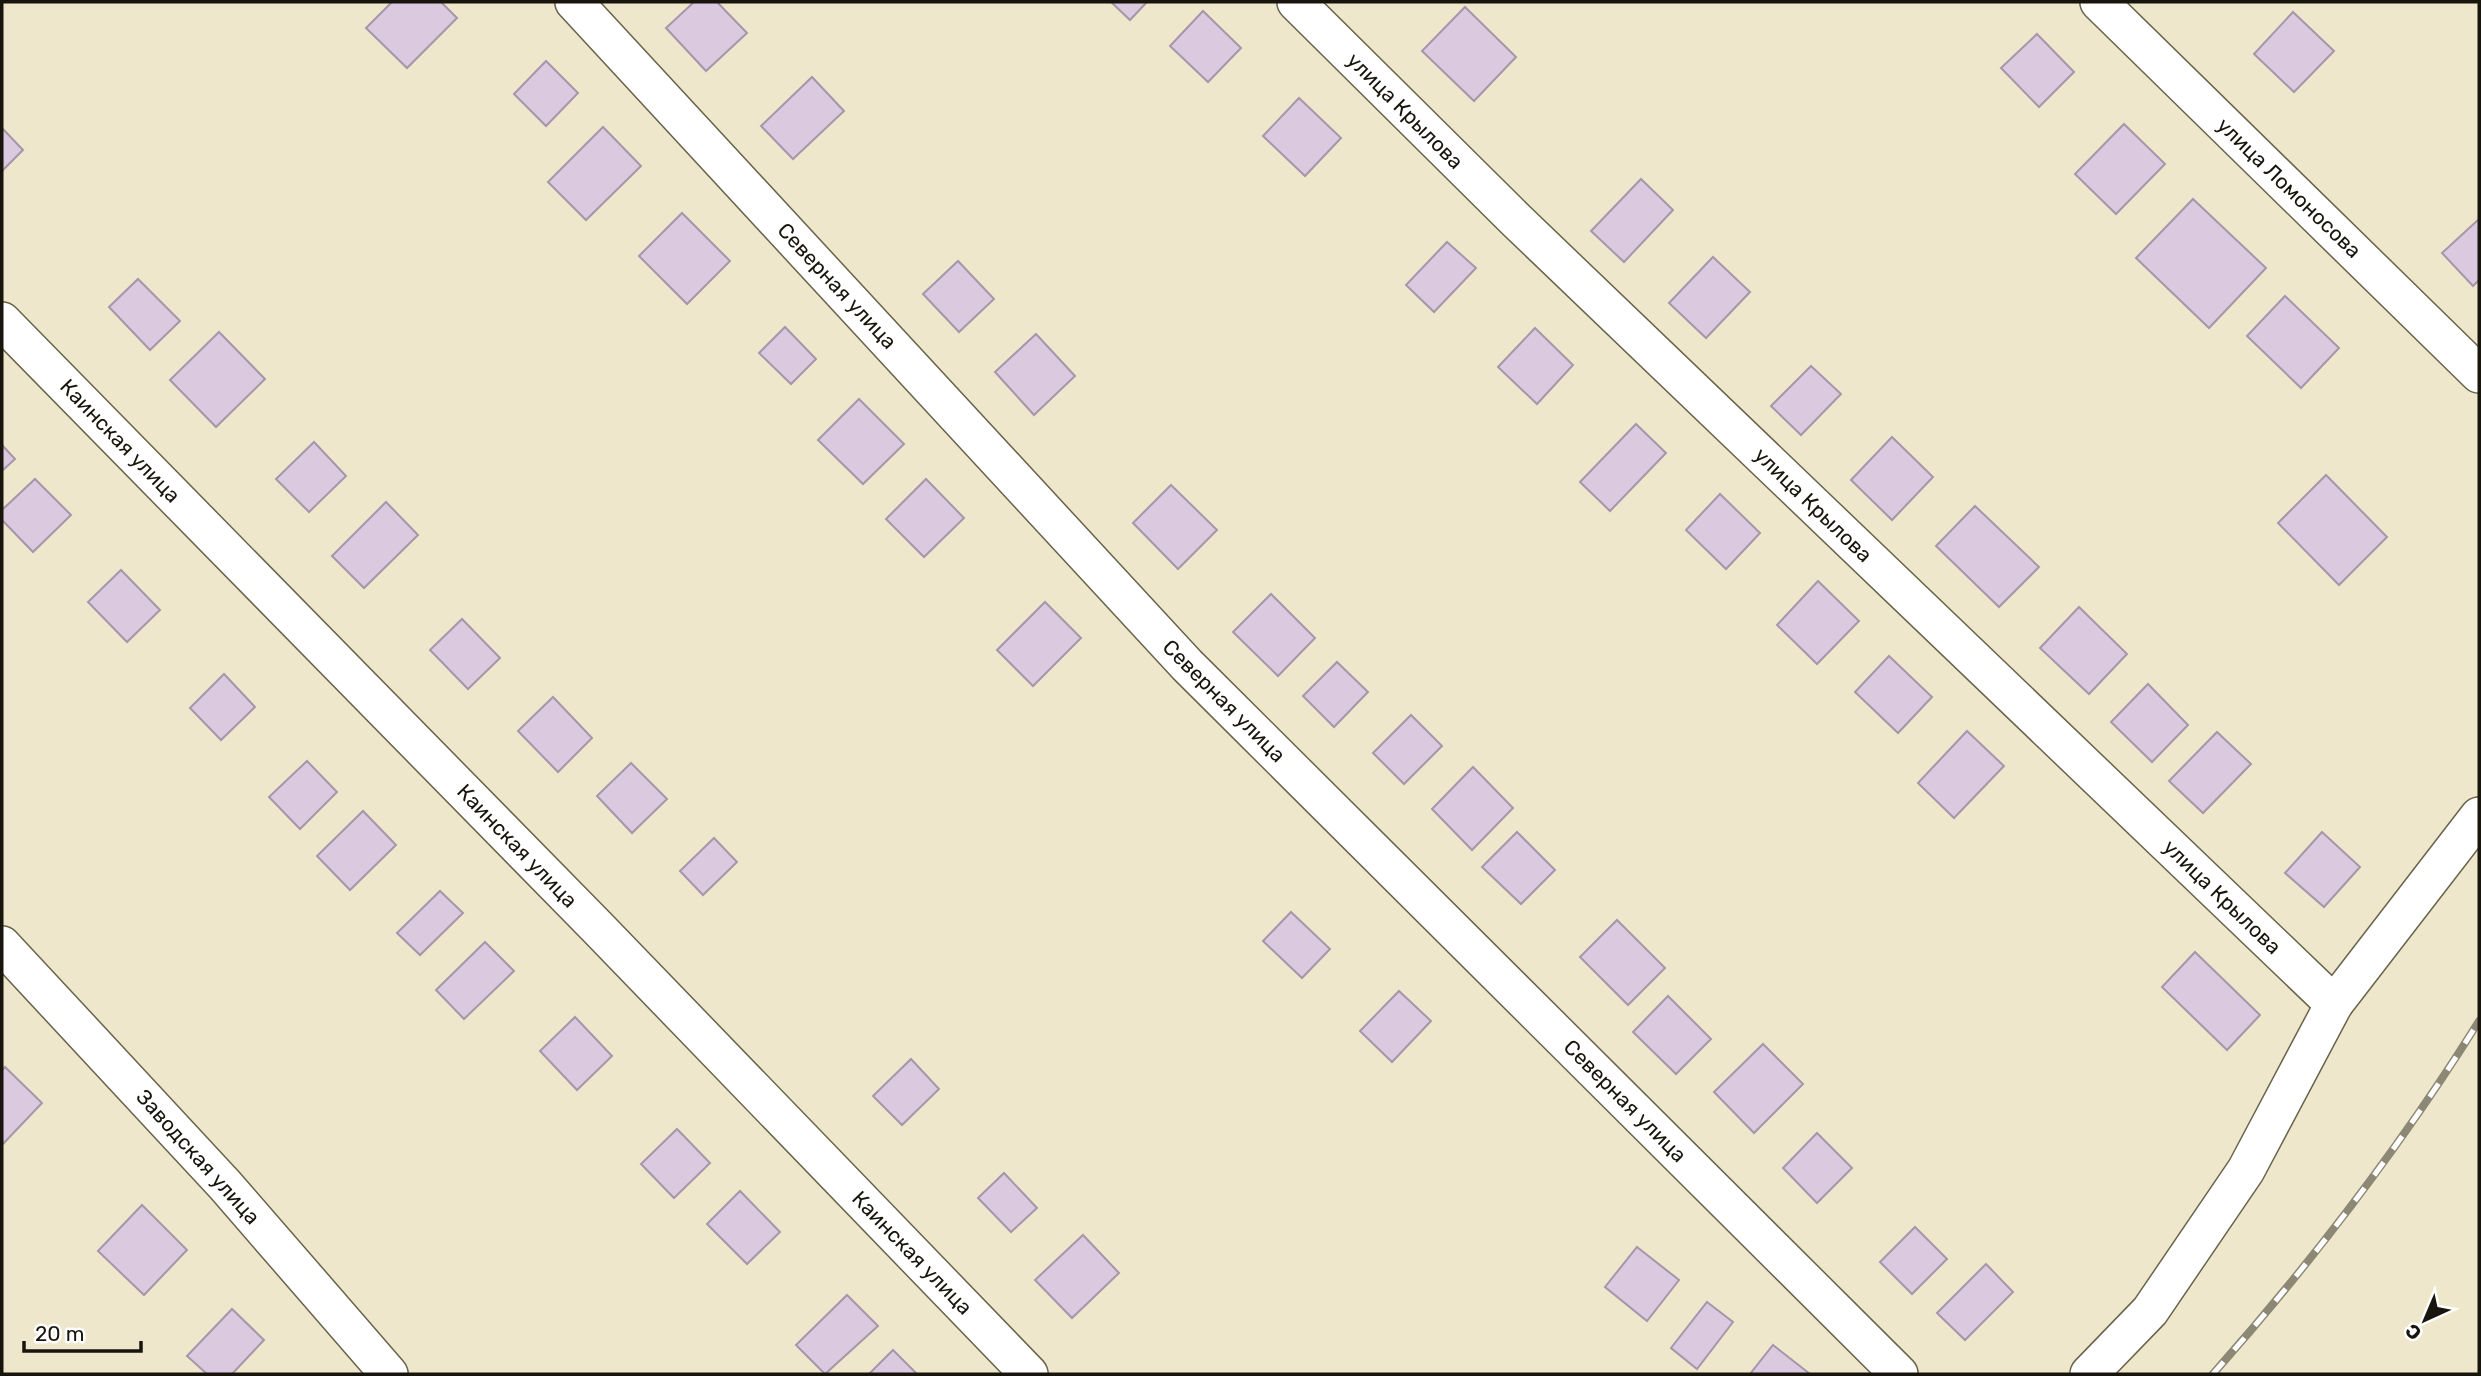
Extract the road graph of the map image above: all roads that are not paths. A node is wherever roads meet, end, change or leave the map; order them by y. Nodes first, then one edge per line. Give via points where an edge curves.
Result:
1 (574, 2) edge
2 (1296, 2) edge
3 (2099, 2) edge
4 (2, 321) edge
5 (2479, 374) edge
6 (2479, 816) edge
7 (2, 945) edge
8 (2334, 1004) junction
9 (389, 1374) edge
10 (1029, 1374) edge
11 (1899, 1374) edge
12 (2088, 1374) edge

1 - 11 street, Северная улица via 1187,666
2 - 8 street, улица Крылова via 1517,221
3 - 5 street, улица Ломоносова
4 - 10 street, Каинская улица
6 - 8 street
7 - 9 street, Заводская улица via 225,1185
8 - 12 street via 2246,1170 2150,1311

